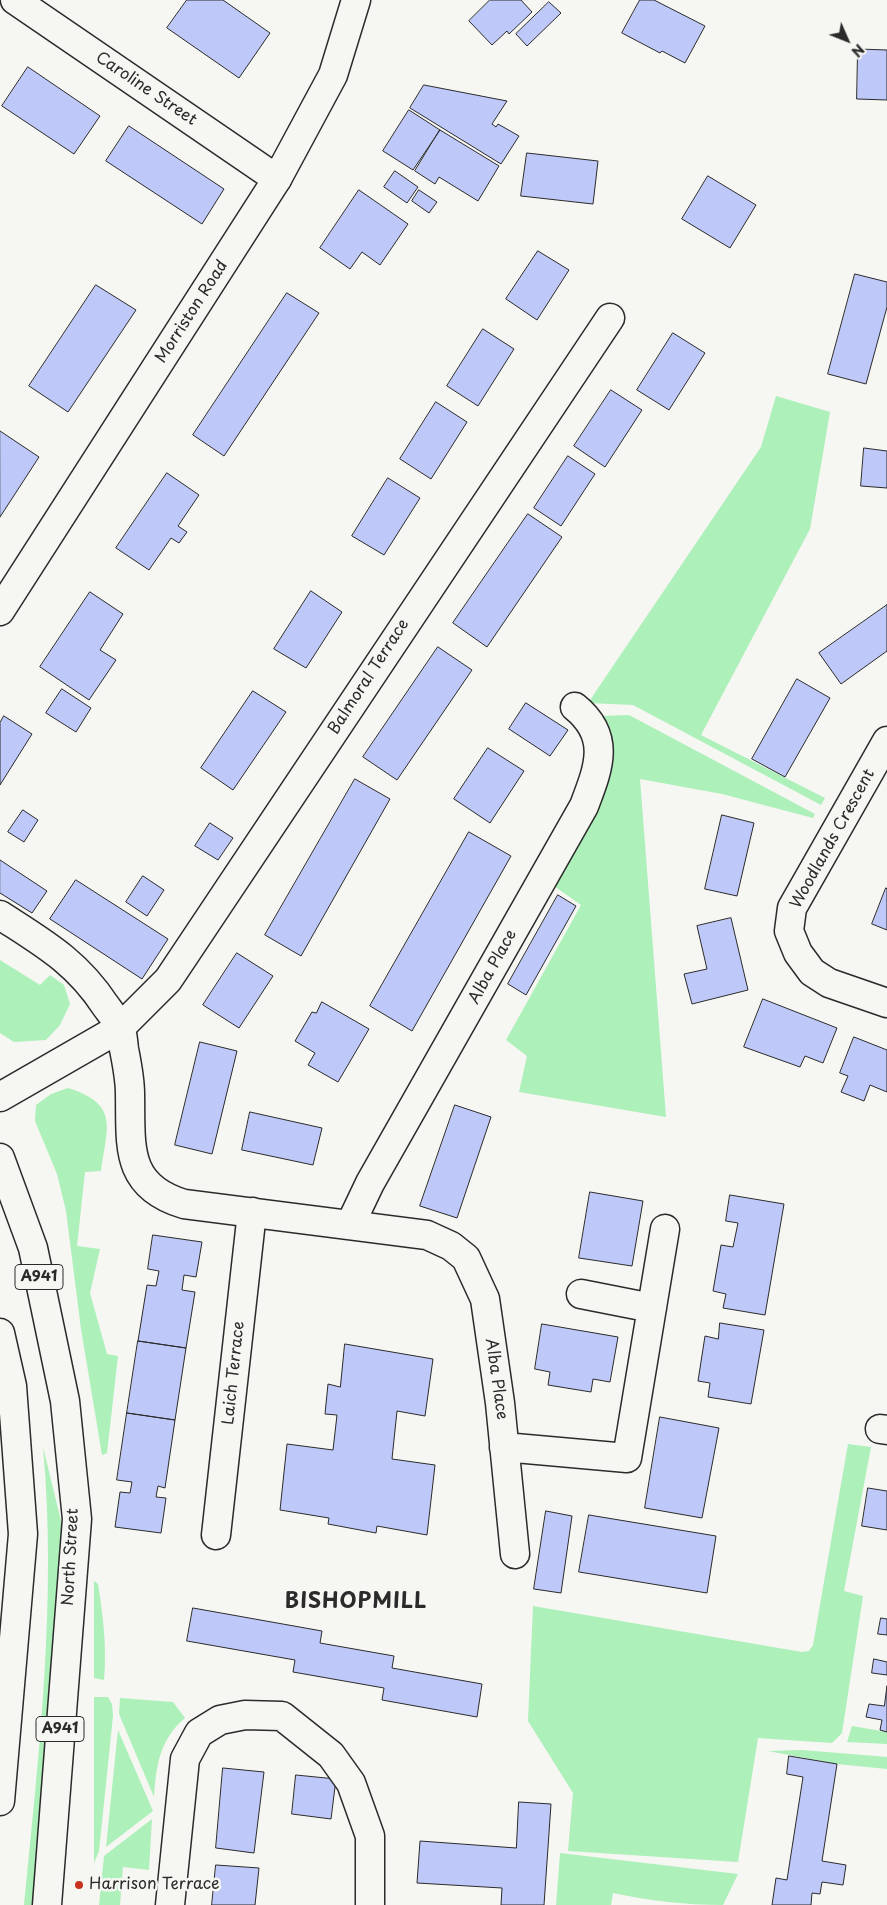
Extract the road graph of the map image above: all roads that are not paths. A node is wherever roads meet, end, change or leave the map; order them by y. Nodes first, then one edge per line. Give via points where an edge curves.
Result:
1 (15, 0) edge
2 (356, 0) edge
3 (277, 179) junction
4 (610, 318) dead end
5 (0, 611) edge
6 (575, 707) dead end
7 (887, 741) edge
8 (0, 915) edge
9 (887, 1003) edge
10 (120, 1028) junction
11 (0, 1097) edge
12 (0, 1158) edge
13 (252, 1212) junction
14 (350, 1225) junction
15 (665, 1229) dead end
16 (581, 1294) dead end
17 (652, 1308) junction
18 (0, 1333) edge
19 (504, 1447) junction
20 (216, 1534) dead end
21 (515, 1554) dead end
22 (0, 1801) edge
23 (46, 1905) edge
24 (170, 1905) edge
25 (370, 1905) edge

1 - 3 street, Caroline Street
2 - 3 street, Morriston Road via 332,75
3 - 5 street, Morriston Road
4 - 10 street, Balmoral Terrace via 168,980
6 - 14 street, Alba Place via 593,726 599,752 598,768 584,806 370,1183
7 - 9 street, Woodlands Crescent via 792,908 789,931 798,953 812,972 829,983
8 - 10 street via 62,955 82,974
10 - 11 street, Balmoral Terrace
10 - 13 street, Alba Place via 130,1094 128,1130 134,1161 142,1178 166,1199
12 - 23 street, North Street / A941 via 33,1248 64,1401 77,1519
13 - 14 street, Alba Place
13 - 20 street, Laich Terrace
14 - 19 street, Alba Place via 427,1235 466,1258 485,1299
15 - 17 street
16 - 17 street
17 - 19 street via 627,1458
18 - 22 street via 12,1386 24,1534
19 - 21 street, Alba Place
24 - 25 street via 185,1759 199,1733 220,1720 245,1715 282,1716 331,1754 351,1783 370,1836

